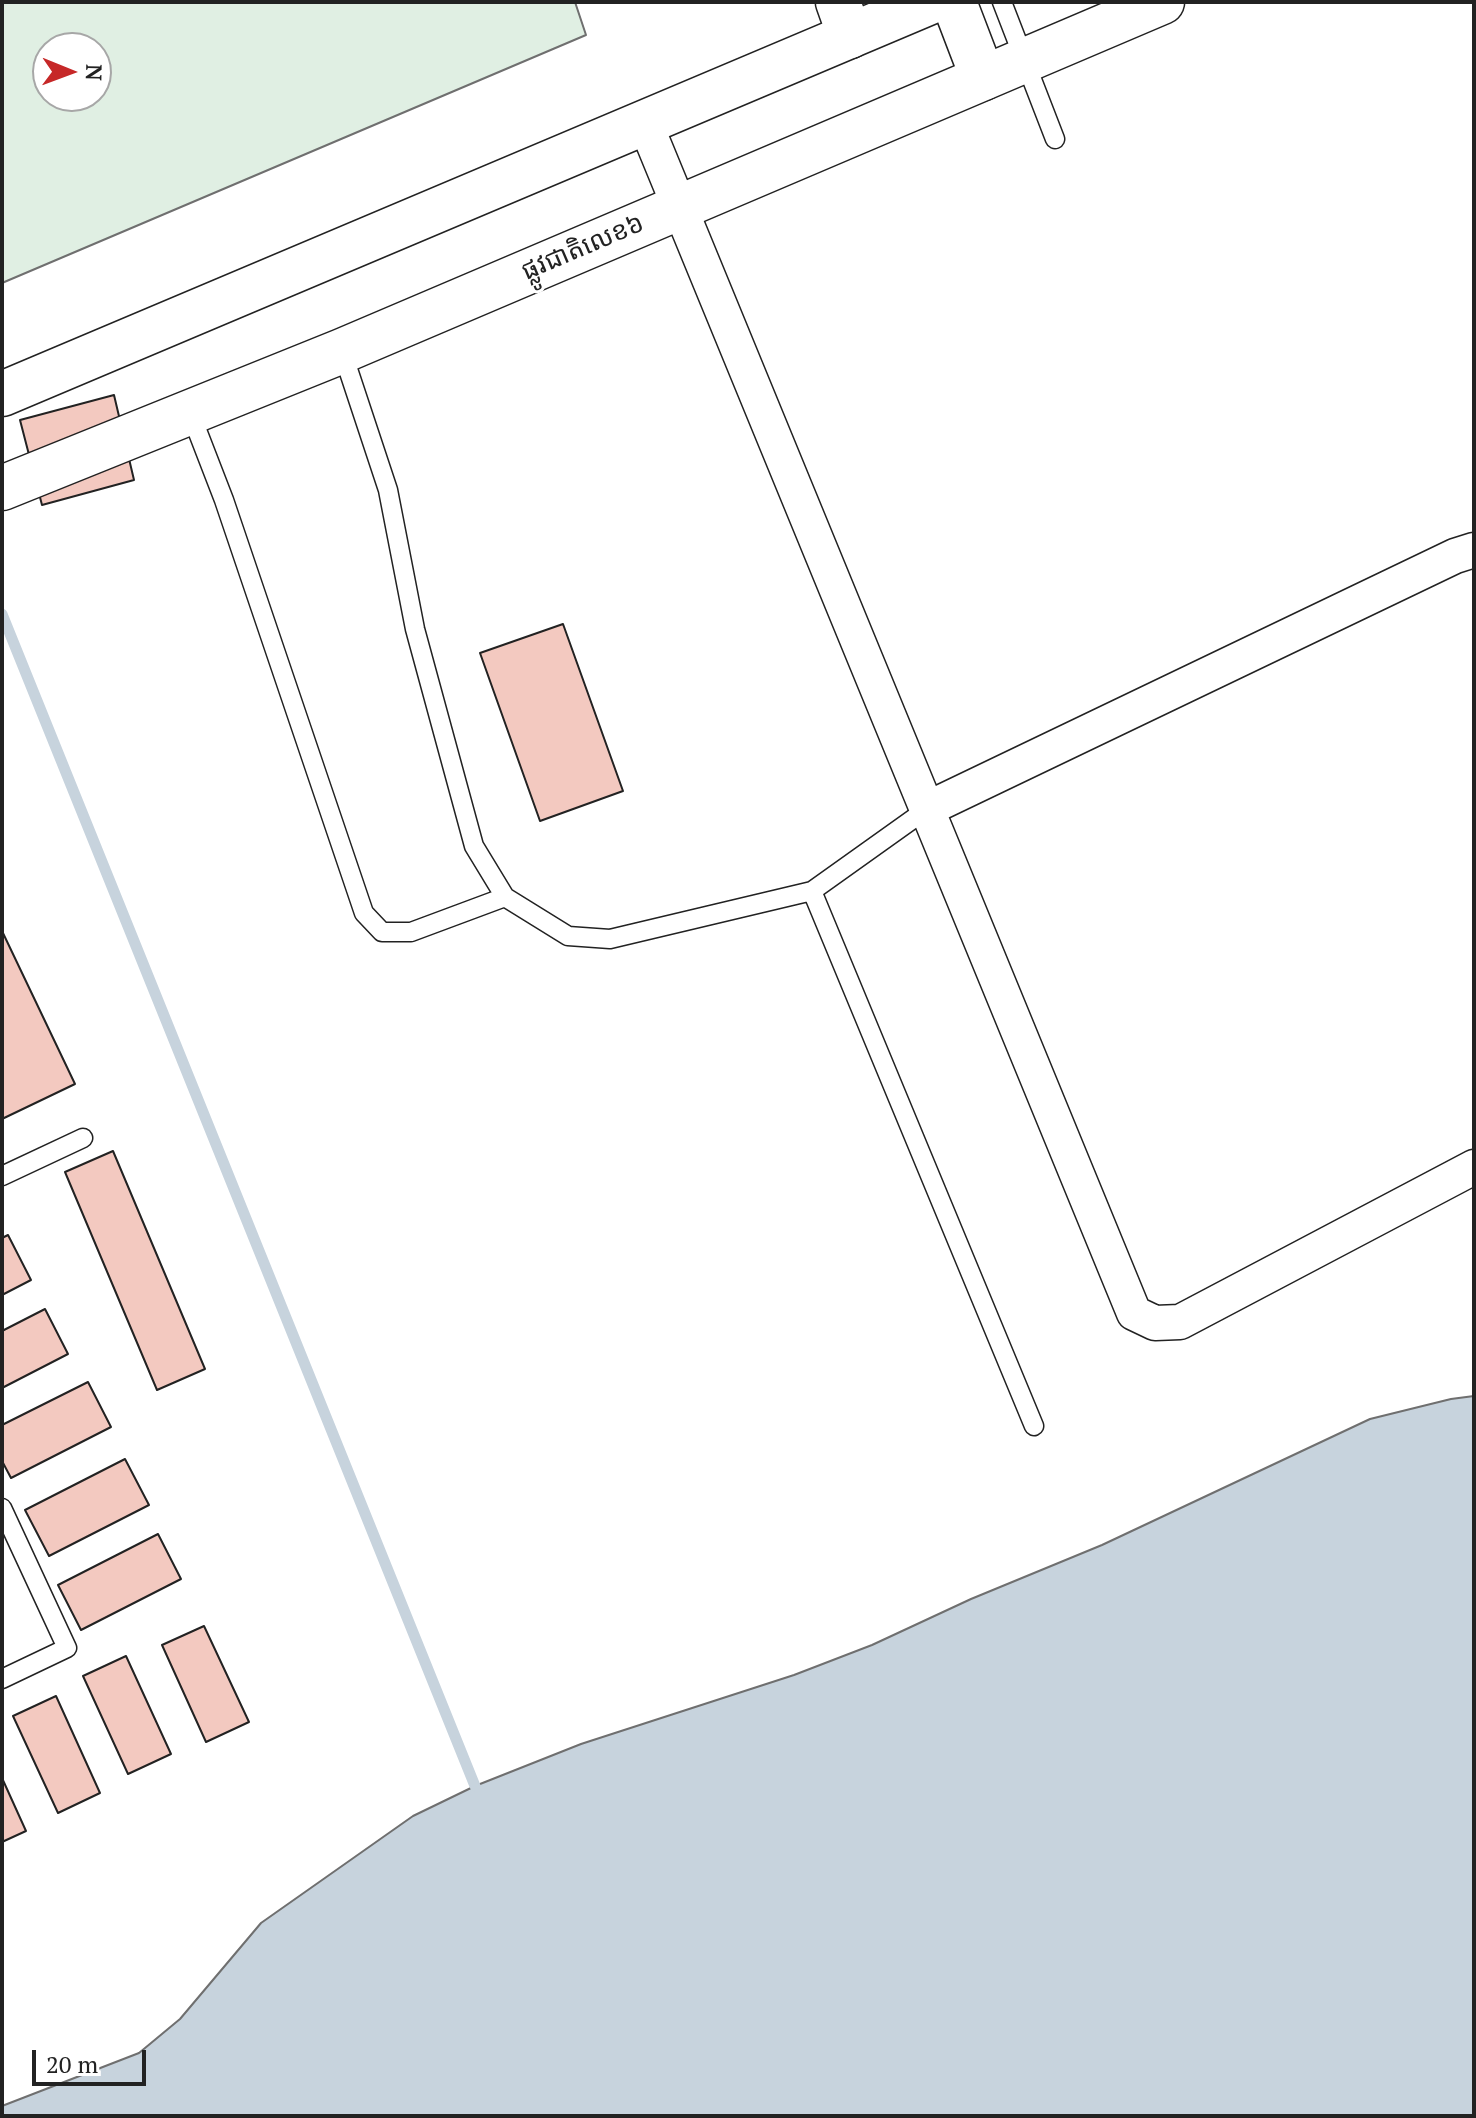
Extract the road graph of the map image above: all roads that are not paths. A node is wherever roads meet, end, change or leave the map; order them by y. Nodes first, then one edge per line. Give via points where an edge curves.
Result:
1 (930, 2) edge
2 (954, 2) edge
3 (1002, 2) edge
4 (1162, 2) edge
5 (844, 19) edge
6 (1024, 62) junction
7 (983, 78) junction
8 (645, 123) junction
9 (1055, 139) dead end
10 (679, 207) junction
11 (342, 351) junction
12 (2, 394) edge
13 (190, 412) junction
14 (18, 482) edge
15 (1474, 550) edge
16 (927, 809) junction
17 (812, 891) junction
18 (505, 897) junction
19 (83, 1138) dead end
20 (1474, 1167) edge
21 (2, 1176) edge
22 (1034, 1426) dead end
23 (2, 1508) edge
24 (10, 1546) edge
25 (2, 1679) edge

1 - 5 main road
2 - 7 main road
3 - 6 lane
4 - 6 main road, ផ្លូវជាតិលេខ៦
5 - 8 main road
6 - 7 main road, ផ្លូវជាតិលេខ៦
6 - 9 lane
7 - 10 main road, ផ្លូវជាតិលេខ៦
8 - 10 street
8 - 12 main road
10 - 11 main road, ផ្លូវជាតិលេខ៦
10 - 16 street
11 - 13 main road, ផ្លូវជាតិលេខ៦
11 - 18 lane via 388,490 415,629 474,846
13 - 14 main road, ផ្លូវជាតិលេខ៦
13 - 18 lane via 364,913 382,932 411,932
15 - 16 street
16 - 17 lane
16 - 20 street via 1134,1313 1155,1323 1180,1322
17 - 18 lane via 610,939 568,936
17 - 22 lane
19 - 21 lane
23 - 24 lane
24 - 25 lane via 67,1648

